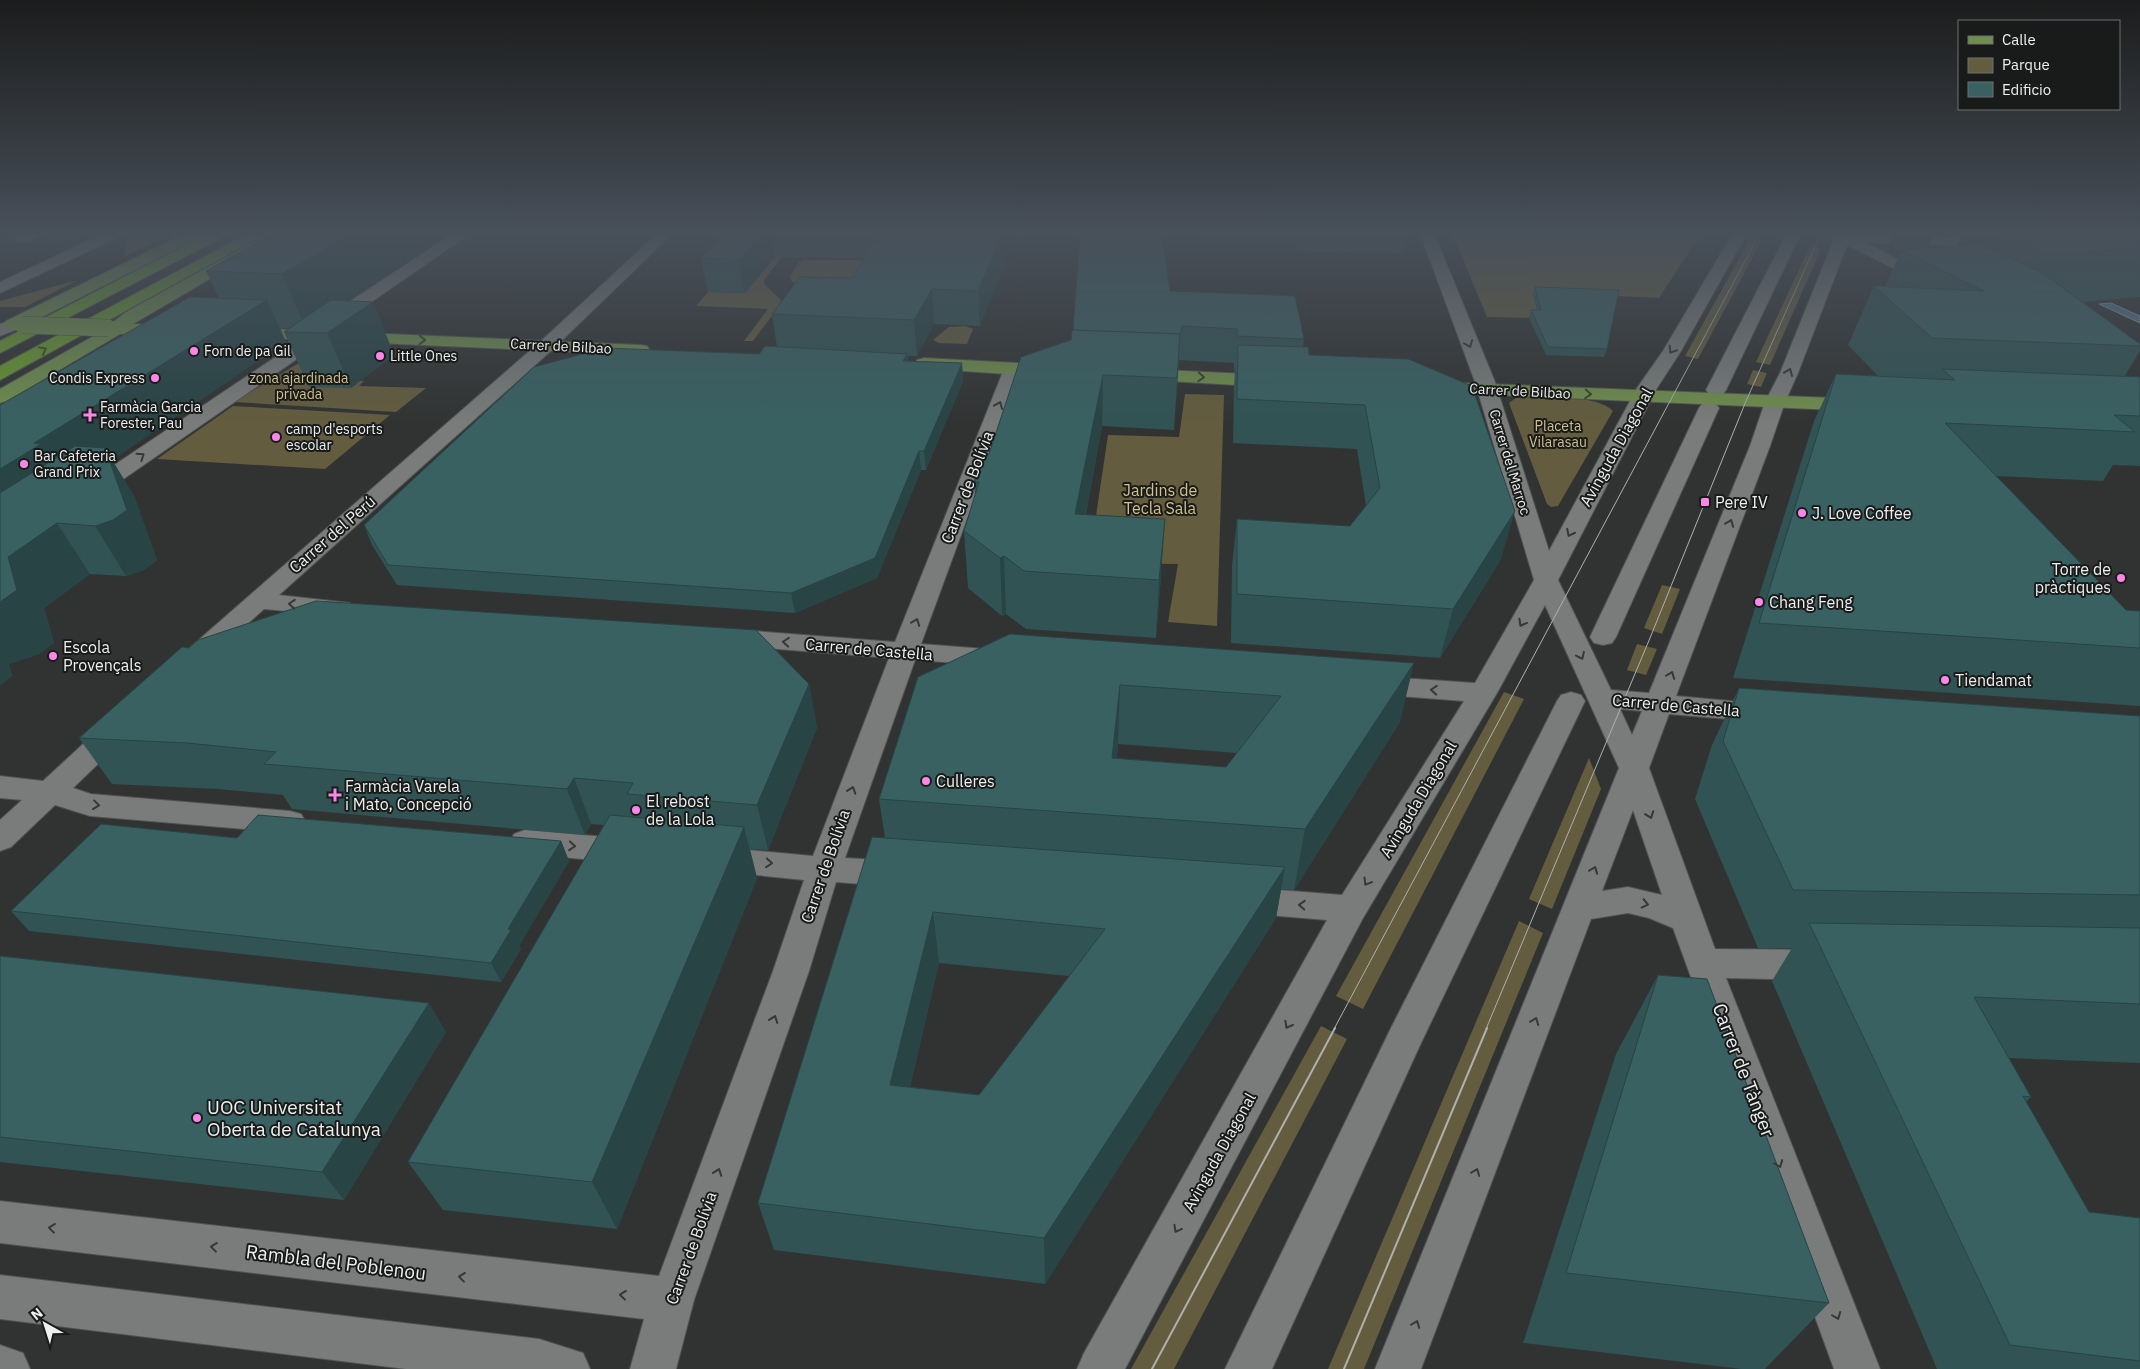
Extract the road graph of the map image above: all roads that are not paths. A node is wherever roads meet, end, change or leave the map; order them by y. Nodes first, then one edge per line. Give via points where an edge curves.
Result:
1 (69, 297) edge
2 (98, 297) edge
3 (142, 297) edge
4 (166, 297) edge
5 (368, 297) edge
6 (598, 297) edge
7 (1451, 297) edge
8 (1702, 297) edge
9 (1762, 297) edge
10 (1817, 297) edge
11 (9, 327) edge
12 (112, 328) junction
13 (192, 331) edge
14 (229, 332) edge
15 (314, 336) junction
16 (547, 345) junction
17 (0, 348) edge
18 (660, 351) edge
19 (902, 363) edge
20 (1013, 369) junction
21 (1068, 371) edge
22 (0, 374) edge
23 (1125, 374) edge
24 (1290, 382) edge
25 (1419, 387) edge
26 (1487, 390) junction
27 (0, 397) edge
28 (1643, 397) junction
29 (1776, 402) junction
30 (1881, 407) edge
31 (73, 503) edge
32 (1546, 580) junction
33 (256, 601) junction
34 (361, 609) edge
35 (708, 636) edge
36 (1603, 637) dead end
37 (904, 652) junction
38 (1028, 660) edge
39 (177, 674) edge
40 (1344, 683) edge
41 (1483, 693) junction
42 (1586, 700) junction
43 (1659, 705) junction
44 (134, 714) edge
45 (1788, 714) edge
46 (1634, 769) junction
47 (0, 787) edge
48 (49, 792) junction
49 (319, 824) edge
50 (0, 839) edge
51 (497, 840) edge
52 (824, 870) junction
53 (930, 876) edge
54 (1218, 898) edge
55 (1351, 908) junction
56 (1580, 908) junction
57 (1689, 920) junction
58 (1704, 963) junction
59 (1852, 966) edge
60 (0, 1222) edge
61 (0, 1297) edge
62 (672, 1300) junction
63 (0, 1368) edge
64 (7, 1369) edge
65 (567, 1369) edge
66 (652, 1369) edge
67 (1100, 1369) edge
68 (1248, 1369) edge
69 (1398, 1369) edge
70 (1857, 1369) edge

1 - 11 main road
2 - 17 highway
22 -> 3 highway
4 - 12 main road
5 - 15 street
6 - 16 street, Carrer del Perú
7 -> 26 street, Carrer del Marroc
8 -> 28 street, Avinguda Diagonal
9 - 36 street
29 -> 10 street
11 - 12 main road, bridge
12 - 13 main road
12 - 27 main road via 94,343
14 - 15 main road, Carrer de Bilbao
15 -> 16 main road, Carrer de Bilbao
31 -> 15 street
16 - 18 main road, Carrer de Bilbao
16 - 33 street, Carrer del Perú
19 - 20 main road
20 - 21 main road
37 -> 20 street, Carrer de Bolívia
23 -> 24 main road
25 - 26 main road, Carrer de Bilbao
26 -> 28 main road, Carrer de Bilbao
26 - 32 street, Carrer del Marroc
28 - 29 main road, Carrer de Bilbao
28 -> 32 street, Avinguda Diagonal
29 - 30 main road, Carrer de Bilbao
43 -> 29 street
32 -> 41 street, Avinguda Diagonal
32 -> 42 street, Carrer del Marroc
34 -> 33 street
33 - 39 street, Carrer del Perú
37 -> 35 street, Carrer de Castella
37 - 38 street, Carrer de Castella
52 -> 37 street, Carrer de Bolívia
41 -> 40 street
41 -> 55 street, Avinguda Diagonal
42 - 43 street, Carrer de Castella
42 - 46 street, Carrer de Tànger
42 - 68 street via 1404,1040
43 - 45 street, Carrer de Castella
43 - 46 street
44 - 48 street
56 -> 46 street
46 -> 57 street, Carrer de Tànger
47 - 48 street
48 -> 49 street via 90,805
48 - 50 street
51 -> 52 street
52 - 53 street
62 -> 52 street, Carrer de Bolívia via 791,971
55 -> 54 street
55 -> 67 street, Avinguda Diagonal
56 -> 57 street via 1628,900 1655,906
69 -> 56 street
57 - 58 street, Carrer de Tànger
58 - 59 street
58 -> 70 street, Carrer de Tànger
62 -> 60 street, Rambla del Poblenou
61 - 65 street via 530,1361
62 - 66 street, Carrer de Bolívia
63 - 64 street

